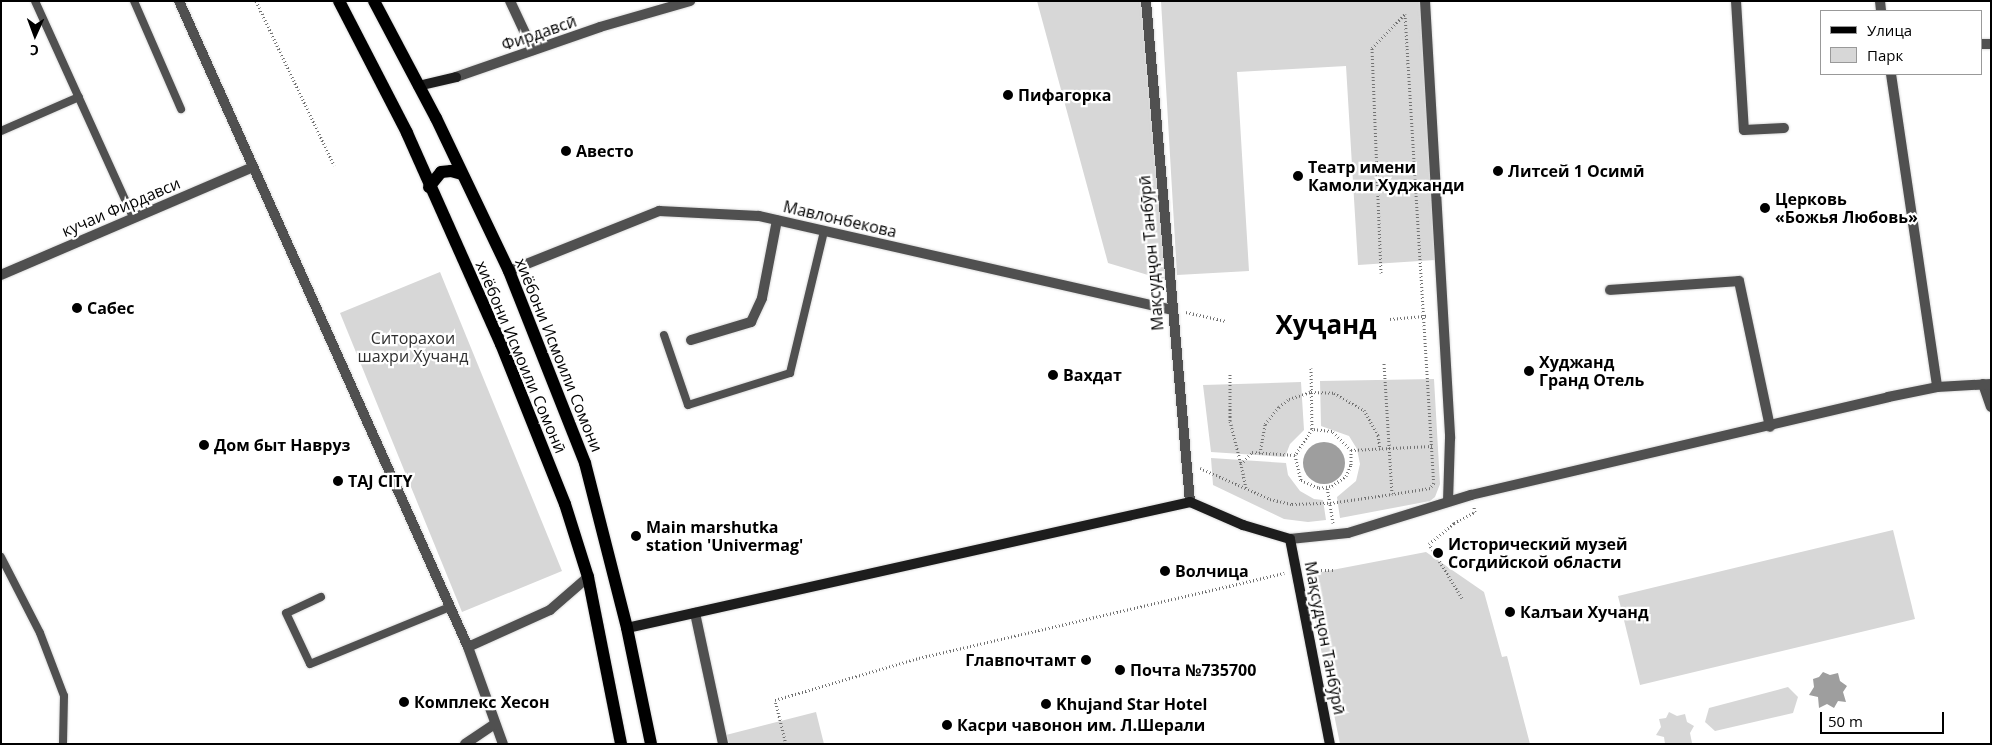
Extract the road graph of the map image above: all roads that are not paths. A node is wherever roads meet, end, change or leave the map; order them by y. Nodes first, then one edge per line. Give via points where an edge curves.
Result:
1 (35, 1) edge
2 (134, 1) edge
3 (179, 1) edge
4 (339, 1) edge
5 (374, 1) edge
6 (510, 1) edge
7 (690, 1) edge
8 (1146, 1) edge
9 (1425, 1) edge
10 (1736, 1) edge
11 (533, 50) junction
12 (1891, 75) edge
13 (456, 77) joint
14 (418, 86) junction
15 (79, 97) junction
16 (181, 109) dead end
17 (1784, 128) dead end
18 (1, 131) edge
19 (253, 167) junction
20 (462, 174) junction
21 (429, 187) junction
22 (133, 217) junction
23 (777, 220) junction
24 (824, 231) junction
25 (509, 271) junction
26 (1, 275) edge
27 (1610, 290) dead end
28 (1170, 309) junction
29 (664, 335) dead end
30 (691, 340) dead end
31 (1987, 384) edge
32 (1937, 387) junction
33 (1991, 407) edge
34 (1770, 427) junction
35 (1448, 501) junction
36 (1190, 502) junction
37 (1290, 539) junction
38 (1, 557) edge
39 (588, 577) junction
40 (321, 597) dead end
41 (450, 607) junction
42 (695, 613) junction
43 (627, 628) junction
44 (468, 647) junction
45 (495, 724) junction
46 (63, 744) edge
47 (465, 744) edge
48 (503, 744) edge
49 (621, 744) edge
50 (651, 744) edge
51 (723, 744) edge
52 (1330, 744) edge

1 - 15 lane
2 - 16 lane
3 - 19 street
4 - 21 main road, хиёбони Исмоили Сомонӣ via 407,133
5 - 14 main road, хиёбони Исмоили Сомони
6 - 11 street
7 - 11 street, Фирдавсӣ
8 - 28 street, Мақсудҷон Танбӯрӣ
9 - 35 street via 1450,438
10 - 17 street via 1744,130
11 - 13 street, Фирдавсӣ
12 - 32 street
13 - 14 main road
14 - 20 main road, хиёбони Исмоили Сомони
15 - 18 lane
15 - 22 lane
19 - 22 street, кучаи Фирдавси
19 - 41 street
20 - 21 main road via 441,172
20 - 25 main road, хиёбони Исмоили Сомони
21 - 39 main road, хиёбони Исмоили Сомонӣ via 508,362 565,504
22 - 26 street, кучаи Фирдавси
23 - 24 street, Мавлонбекова
23 - 25 street, Мавлонбекова via 759,216 660,211
23 - 30 street via 762,298 751,322
24 - 28 street, Мавлонбекова
24 - 29 lane via 790,373 688,405
25 - 43 main road, хиёбони Исмоили Сомони via 585,463
27 - 34 street via 1739,281
28 - 36 street, Мақсудҷон Танбӯрӣ
31 - 32 street
31 - 33 street
32 - 34 street
34 - 35 street
35 - 37 street via 1400,519 1334,534
36 - 37 main road via 1243,525
36 - 42 main road
37 - 52 main road, Мақсудҷон Танбӯрӣ
38 - 46 lane via 40,633 64,696
39 - 44 street via 550,610
39 - 49 main road, хиёбони Исмоили Сомонӣ
40 - 41 lane via 286,613 310,664
41 - 44 street
42 - 43 main road
42 - 51 street
43 - 50 main road, хиёбони Исмоили Сомони
44 - 45 street
45 - 47 street
45 - 48 street

